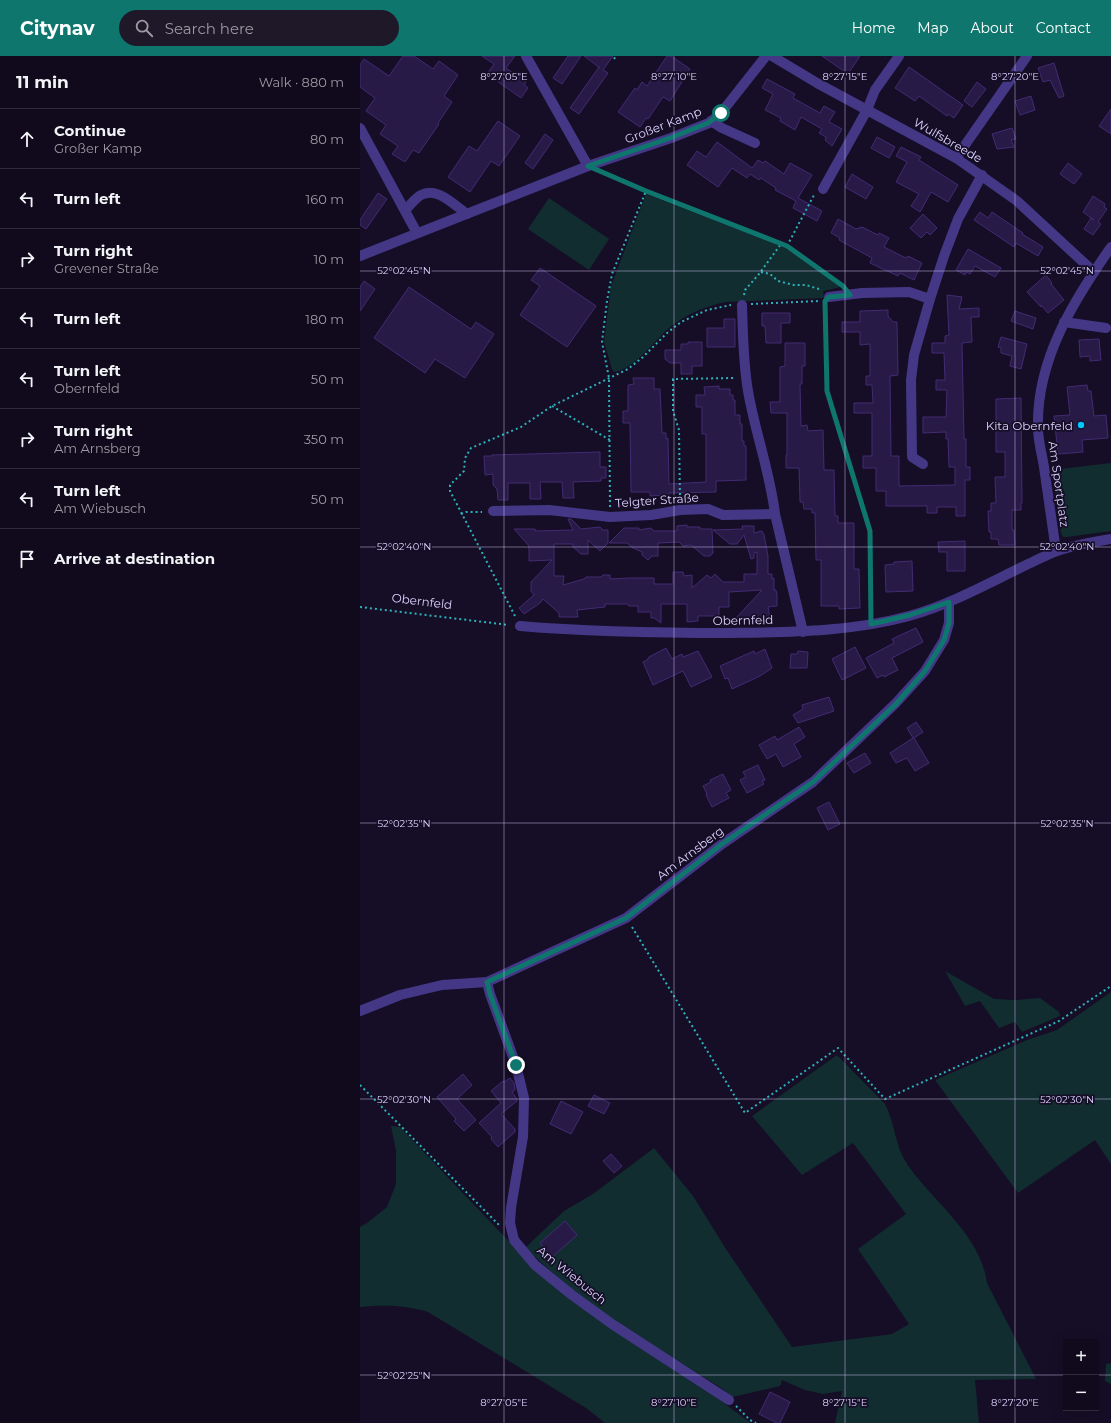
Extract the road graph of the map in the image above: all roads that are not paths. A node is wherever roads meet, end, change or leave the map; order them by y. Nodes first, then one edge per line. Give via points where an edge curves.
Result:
1 (526, 56) edge
2 (766, 56) edge
3 (772, 56) edge
4 (899, 56) edge
5 (1027, 56) edge
6 (867, 110) junction
7 (712, 121) junction
8 (360, 128) edge
9 (755, 143) dead end
10 (956, 158) junction
11 (588, 166) junction
12 (982, 175) junction
13 (823, 189) road end
14 (405, 210) junction
15 (467, 214) junction
16 (417, 233) junction
17 (1111, 247) edge
18 (360, 256) edge
19 (1094, 272) junction
20 (829, 297) road end
21 (930, 299) junction
22 (742, 304) road end
23 (1064, 322) junction
24 (1106, 328) dead end
25 (923, 464) dead end
26 (493, 511) road end
27 (775, 514) junction
28 (1111, 539) edge
29 (1056, 551) junction
30 (949, 602) junction
31 (520, 626) road end
32 (803, 632) junction
33 (487, 982) junction
34 (360, 1011) edge
35 (729, 1400) road end

1 - 11 street
2 - 7 street, Großer Kamp via 725,109
3 - 6 street, Wulfsbreede
4 - 6 street via 875,90
5 - 10 street
6 - 10 street, Wulfsbreede
6 - 13 street
7 - 9 street
7 - 11 street, Großer Kamp
8 - 14 street
10 - 12 street, Wulfsbreede
11 - 15 street, Großer Kamp
12 - 19 street, Wulfsbreede via 1017,201
12 - 21 street via 958,219
14 - 15 street via 420,195 430,192 438,194
14 - 16 street
15 - 16 street, Großer Kamp
16 - 18 street, Großer Kamp
17 - 19 street, Am Sportplatz
19 - 23 street, Am Sportplatz
20 - 21 street via 909,292
21 - 25 street via 914,355 911,380 912,457
22 - 27 street via 748,391
23 - 24 street
23 - 29 street, Am Sportplatz via 1042,382 1038,429
26 - 27 street, Telgter Straße via 549,510 610,517 651,515 680,510 708,510 723,515
27 - 32 street
28 - 29 street, Obernfeld
29 - 30 street, Obernfeld
30 - 32 street, Obernfeld via 871,624
30 - 33 street, Am Arnsberg via 949,623 944,640 925,671 896,704 813,782 722,844 626,918
31 - 32 street, Obernfeld via 579,631
33 - 34 street, Am Arnsberg via 442,985 407,993
33 - 35 street, Am Wiebusch via 516,1065 524,1098 523,1137 511,1208 510,1223 514,1240 535,1264 572,1295

